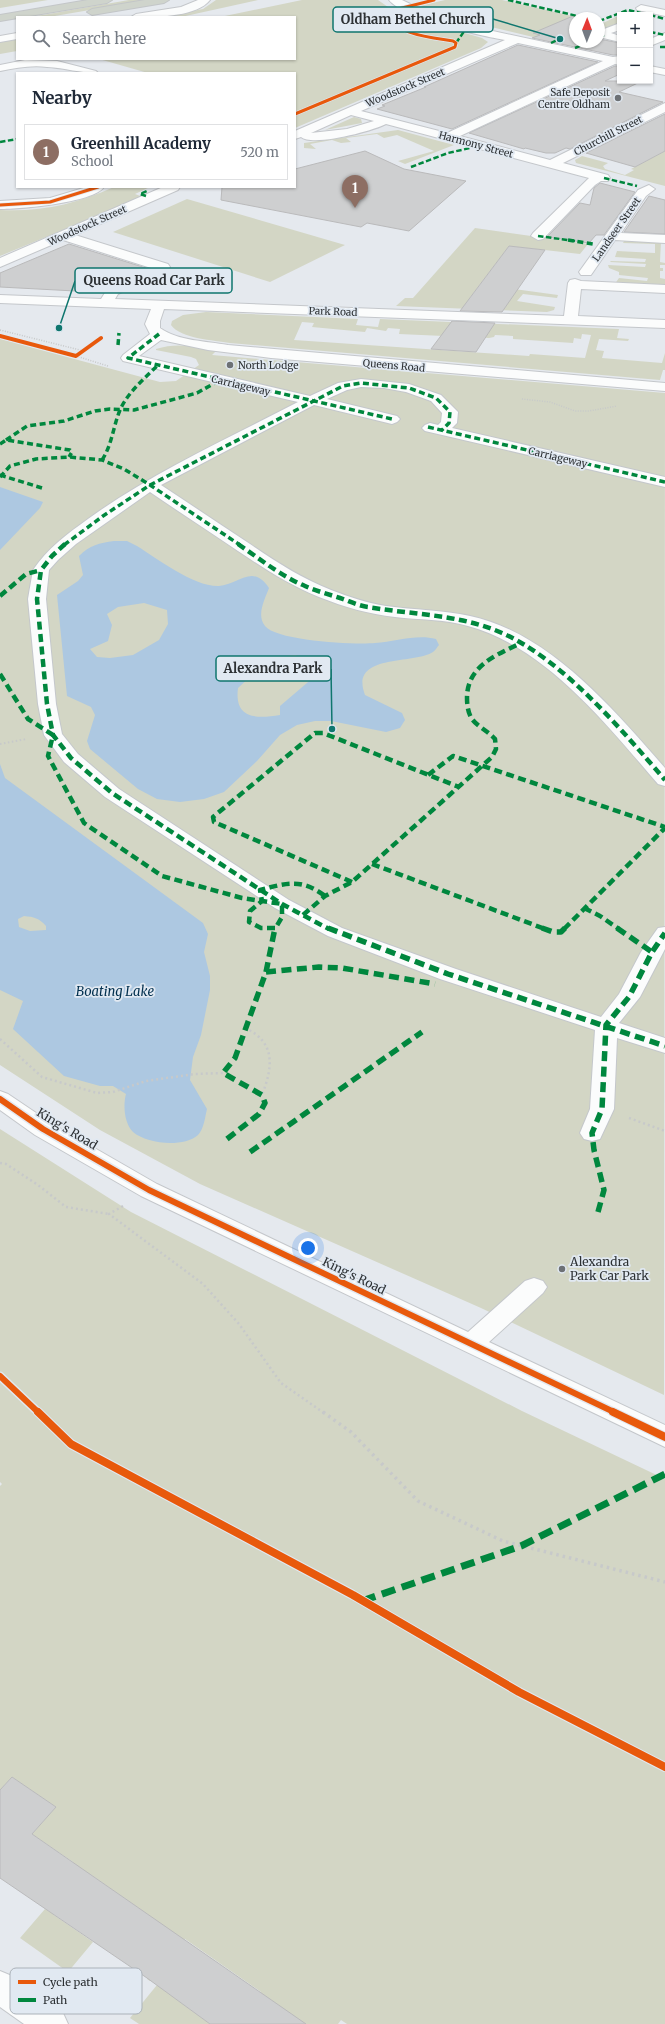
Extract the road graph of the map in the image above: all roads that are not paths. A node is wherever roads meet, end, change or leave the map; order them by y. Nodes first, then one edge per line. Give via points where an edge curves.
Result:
1 (67, 0) edge
2 (108, 0) edge
3 (164, 0) edge
4 (205, 0) edge
5 (394, 0) edge
6 (641, 8) dead end
7 (0, 11) edge
8 (665, 13) edge
9 (72, 16) edge
10 (142, 16) edge
11 (0, 18) edge
12 (16, 26) edge
13 (617, 27) edge
14 (0, 28) edge
15 (16, 36) edge
16 (665, 36) edge
17 (0, 38) edge
18 (617, 38) edge
19 (515, 40) junction
20 (653, 42) edge
21 (617, 60) edge
22 (617, 60) edge
23 (0, 68) edge
24 (653, 70) edge
25 (88, 72) edge
26 (665, 72) edge
27 (663, 109) edge
28 (349, 111) junction
29 (386, 120) junction
30 (296, 134) edge
31 (449, 137) junction
32 (552, 164) junction
33 (95, 188) edge
34 (172, 188) edge
35 (649, 189) dead end
36 (0, 205) edge
37 (64, 236) junction
38 (538, 236) dead end
39 (611, 236) junction
40 (665, 239) edge
41 (0, 263) edge
42 (586, 272) dead end
43 (665, 289) edge
44 (0, 300) edge
45 (105, 303) junction
46 (160, 304) junction
47 (570, 320) junction
48 (665, 324) edge
49 (159, 334) junction
50 (665, 387) edge
51 (311, 401) junction
52 (392, 419) dead end
53 (665, 482) edge
54 (150, 485) junction
55 (665, 780) edge
56 (665, 933) edge
57 (606, 1025) junction
58 (665, 1046) edge
59 (0, 1098) edge
60 (592, 1133) dead end
61 (534, 1287) dead end
62 (471, 1344) junction
63 (665, 1437) edge
64 (0, 1987) edge
65 (10, 1994) edge
66 (37, 2014) edge
67 (51, 2024) edge

1 - 7 highway
2 - 11 highway
3 - 9 highway
4 - 10 street via 197,6
5 - 19 street via 427,15
6 - 8 street
12 - 14 highway
13 - 18 street via 600,34
15 - 17 street
16 - 20 street
19 - 21 street
19 - 28 street, Woodstock Street
22 - 31 street
23 - 25 street via 43,62
24 - 26 street
27 - 32 street, Churchill Street
28 - 29 street, Harmony Street
28 - 30 street, Woodstock Street
29 - 30 street via 373,127 320,136
29 - 31 street, Harmony Street
31 - 32 street, Harmony Street
32 - 38 street, Harmony Street via 601,177 591,182
33 - 36 street via 61,201
34 - 37 street, Woodstock Street
35 - 39 street, Landseer Street via 642,193
37 - 41 street, Woodstock Street
37 - 45 street via 163,267 113,291
39 - 40 street
39 - 42 street, Landseer Street
43 - 47 street via 575,284
44 - 45 street, Park Road
45 - 46 street, Park Road
46 - 47 street, Park Road
46 - 49 street via 152,324
47 - 48 street, Park Road
49 - 50 street, Queens Road via 173,339 271,354
49 - 51 street, Carriageway via 128,358
51 - 52 street, Carriageway
51 - 53 street, Carriageway via 344,386 361,383 409,388 436,398 450,412 449,423 435,429
51 - 54 street
54 - 55 street via 278,571 305,586 367,607 473,622 502,633 536,651 566,676 605,715
54 - 57 street via 70,540 41,570 37,599 47,704 52,734 71,758 112,793 176,836 282,904 335,932 448,974
56 - 57 street via 652,952 629,997
57 - 58 street
57 - 60 street via 602,1109
59 - 62 street, King's Road via 43,1129 149,1190
61 - 62 street
62 - 63 street, King's Road
64 - 65 street
66 - 67 street

